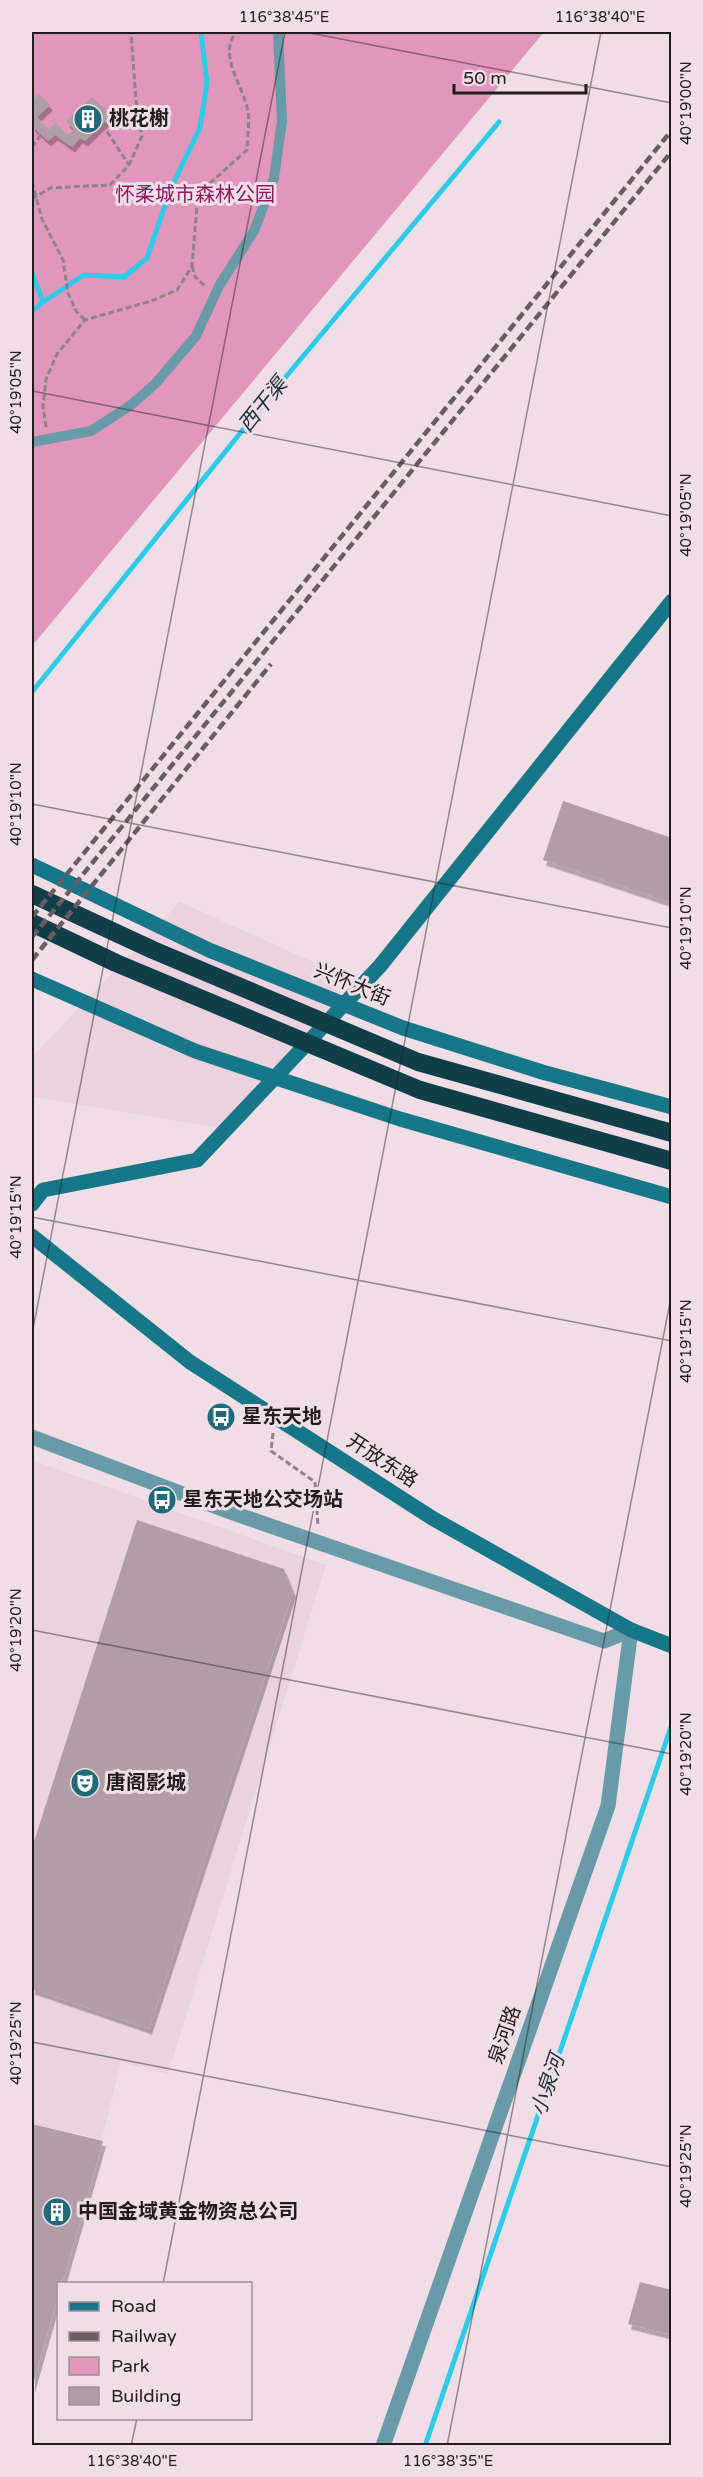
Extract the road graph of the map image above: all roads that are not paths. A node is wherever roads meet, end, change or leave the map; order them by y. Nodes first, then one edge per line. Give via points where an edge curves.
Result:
1 (278, 32) edge
2 (32, 442) edge
3 (672, 601) edge
4 (32, 865) edge
5 (32, 894) edge
6 (32, 923) edge
7 (32, 979) edge
8 (672, 1107) edge
9 (672, 1133) edge
10 (672, 1161) edge
11 (672, 1197) edge
12 (32, 1204) edge
13 (37, 1240) edge
14 (32, 1437) edge
15 (632, 1630) junction
16 (672, 1646) edge
17 (383, 2445) edge

1 - 2 lane via 282,121 274,178 254,231 219,286 195,336 155,384 131,405 91,430
3 - 12 street via 380,966 197,1160 43,1190
4 - 8 street, 兴怀大街 via 209,950 403,1028 542,1072
5 - 9 highway via 153,950 418,1062
6 - 10 highway via 116,963 420,1090
7 - 11 street via 195,1051 400,1119
13 - 15 street, 开放东路 via 190,1362 432,1518
14 - 15 street via 319,1543 604,1641
15 - 16 street, 开放东路
15 - 17 street, 泉河路 via 608,1806

